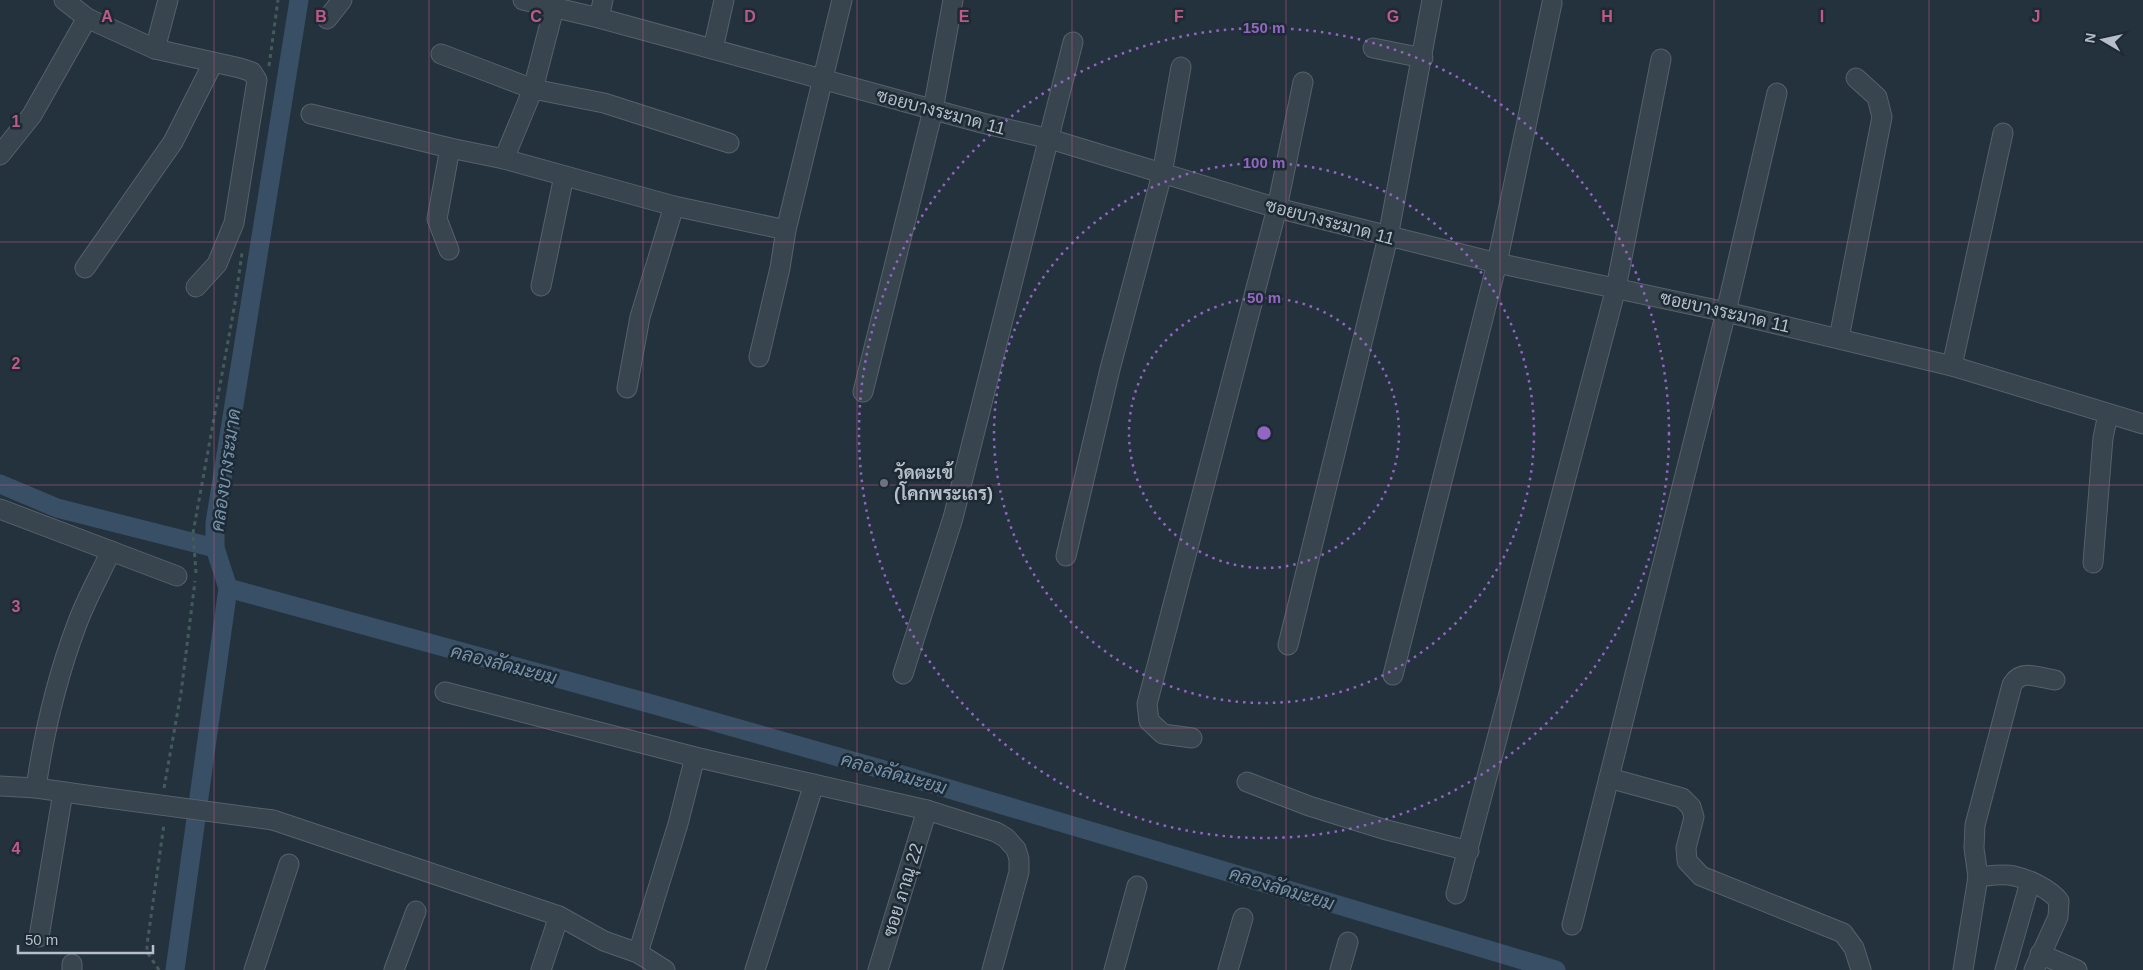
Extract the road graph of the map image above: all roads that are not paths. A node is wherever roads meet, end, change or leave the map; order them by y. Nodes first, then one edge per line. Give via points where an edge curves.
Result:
1 (64, 0) edge
2 (168, 0) edge
3 (342, 0) edge
4 (523, 0) edge
5 (724, 0) edge
6 (842, 0) edge
7 (953, 0) edge
8 (1432, 0) edge
9 (1552, 4) dead end
10 (554, 8) junction
11 (601, 9) edge
12 (87, 18) junction
13 (327, 19) dead end
14 (1073, 42) dead end
15 (1373, 48) dead end
16 (154, 49) junction
17 (713, 49) junction
18 (441, 54) dead end
19 (1423, 58) junction
20 (1662, 59) dead end
21 (213, 63) junction
22 (1182, 67) dead end
23 (1856, 78) dead end
24 (823, 81) junction
25 (1303, 82) dead end
26 (533, 89) junction
27 (1777, 93) dead end
28 (933, 110) junction
29 (311, 114) dead end
30 (2002, 133) dead end
31 (1050, 139) junction
32 (729, 143) dead end
33 (450, 148) junction
34 (0, 155) edge
35 (504, 159) junction
36 (1162, 174) junction
37 (564, 176) junction
38 (674, 206) junction
39 (1277, 208) junction
40 (786, 230) junction
41 (1388, 237) junction
42 (449, 250) dead end
43 (1497, 264) junction
44 (86, 268) dead end
45 (541, 286) dead end
46 (196, 287) dead end
47 (1616, 288) junction
48 (1726, 312) junction
49 (1839, 338) junction
50 (760, 357) dead end
51 (1952, 366) junction
52 (627, 388) dead end
53 (863, 392) dead end
54 (2108, 414) junction
55 (2143, 424) edge
56 (0, 509) edge
57 (111, 551) junction
58 (1066, 556) dead end
59 (2092, 562) dead end
60 (177, 576) dead end
61 (1288, 646) dead end
62 (902, 674) dead end
63 (1393, 675) dead end
64 (2055, 680) dead end
65 (445, 692) dead end
66 (1192, 738) dead end
67 (695, 757) junction
68 (1609, 778) junction
69 (1247, 782) dead end
70 (814, 784) junction
71 (0, 786) edge
72 (36, 788) junction
73 (63, 792) junction
74 (927, 810) junction
75 (1469, 851) junction
76 (289, 864) dead end
77 (1978, 877) junction
78 (2030, 882) junction
79 (1138, 886) dead end
80 (1456, 894) dead end
81 (416, 911) dead end
82 (559, 916) junction
83 (1243, 918) dead end
84 (1572, 925) dead end
85 (39, 938) dead end
86 (1348, 942) dead end
87 (638, 953) junction
88 (2037, 962) edge
89 (254, 970) edge
90 (394, 970) edge
91 (542, 970) edge
92 (664, 970) edge
93 (755, 970) edge
94 (878, 970) edge
95 (992, 970) edge
96 (1114, 970) edge
97 (1228, 970) edge
98 (1340, 970) edge
99 (1861, 970) edge
100 (1963, 970) edge
101 (2005, 970) edge
102 (2078, 970) edge

1 - 12 street
2 - 16 street
3 - 13 street
4 - 10 street, ซอยบางระมาด 11
5 - 17 street
6 - 24 street
7 - 28 street
8 - 19 street
9 - 43 street
10 - 11 street, ซอยบางระมาด 11
10 - 26 street
11 - 17 street, ซอยบางระมาด 11
12 - 16 street
12 - 34 street via 32,115
14 - 31 street
15 - 19 street
16 - 21 street
17 - 24 street, ซอยบางระมาด 11
18 - 26 street
19 - 41 street
20 - 47 street
21 - 44 street via 173,142
21 - 46 street via 252,72 257,80 234,223 217,264
22 - 36 street
23 - 49 street via 1876,97 1882,117
24 - 28 street, ซอยบางระมาด 11
24 - 40 street
25 - 39 street
26 - 32 street via 604,103
26 - 35 street
27 - 48 street
28 - 31 street, ซอยบางระมาด 11
28 - 53 street
29 - 33 street
30 - 51 street
31 - 36 street, ซอยบางระมาด 11
31 - 62 street via 953,518
33 - 35 street
33 - 42 street via 437,219
35 - 37 street
36 - 39 street, ซอยบางระมาด 11
36 - 58 street via 1110,369
37 - 38 street
37 - 45 street
38 - 40 street
38 - 52 street via 640,316
39 - 41 street, ซอยบางระมาด 11
39 - 66 street via 1147,704 1149,722 1163,734
40 - 50 street
41 - 43 street, ซอยบางระมาด 11
41 - 61 street
43 - 47 street, ซอยบางระมาด 11
43 - 63 street
47 - 48 street, ซอยบางระมาด 11
47 - 75 street
48 - 49 street, ซอยบางระมาด 11
48 - 68 street
49 - 51 street, ซอยบางระมาด 11
51 - 54 street, ซอยบางระมาด 11
54 - 55 street, ซอยบางระมาด 11
54 - 59 street
56 - 57 street
57 - 60 street
57 - 72 street via 77,623 61,673 43,742
64 - 77 street via 2022,675 2012,685 1975,825
65 - 67 street
67 - 70 street
67 - 87 street
68 - 84 street
68 - 99 street via 1682,798 1691,807 1694,817 1686,848 1687,861 1701,876 1843,933 1854,948
69 - 75 street via 1383,829
70 - 74 street
70 - 93 street
71 - 72 street
72 - 73 street
73 - 82 street, bridge via 273,820
73 - 85 street
74 - 94 street, ซอย ภาณุ 22
74 - 95 street via 996,832 1016,849 1018,872
75 - 80 street
76 - 89 street
77 - 78 street via 2013,876
77 - 100 street
78 - 88 street via 2059,900 2058,917
78 - 101 street
79 - 96 street
81 - 90 street
82 - 87 street via 604,941
82 - 91 street
83 - 97 street
86 - 98 street
87 - 92 street
88 - 102 street

